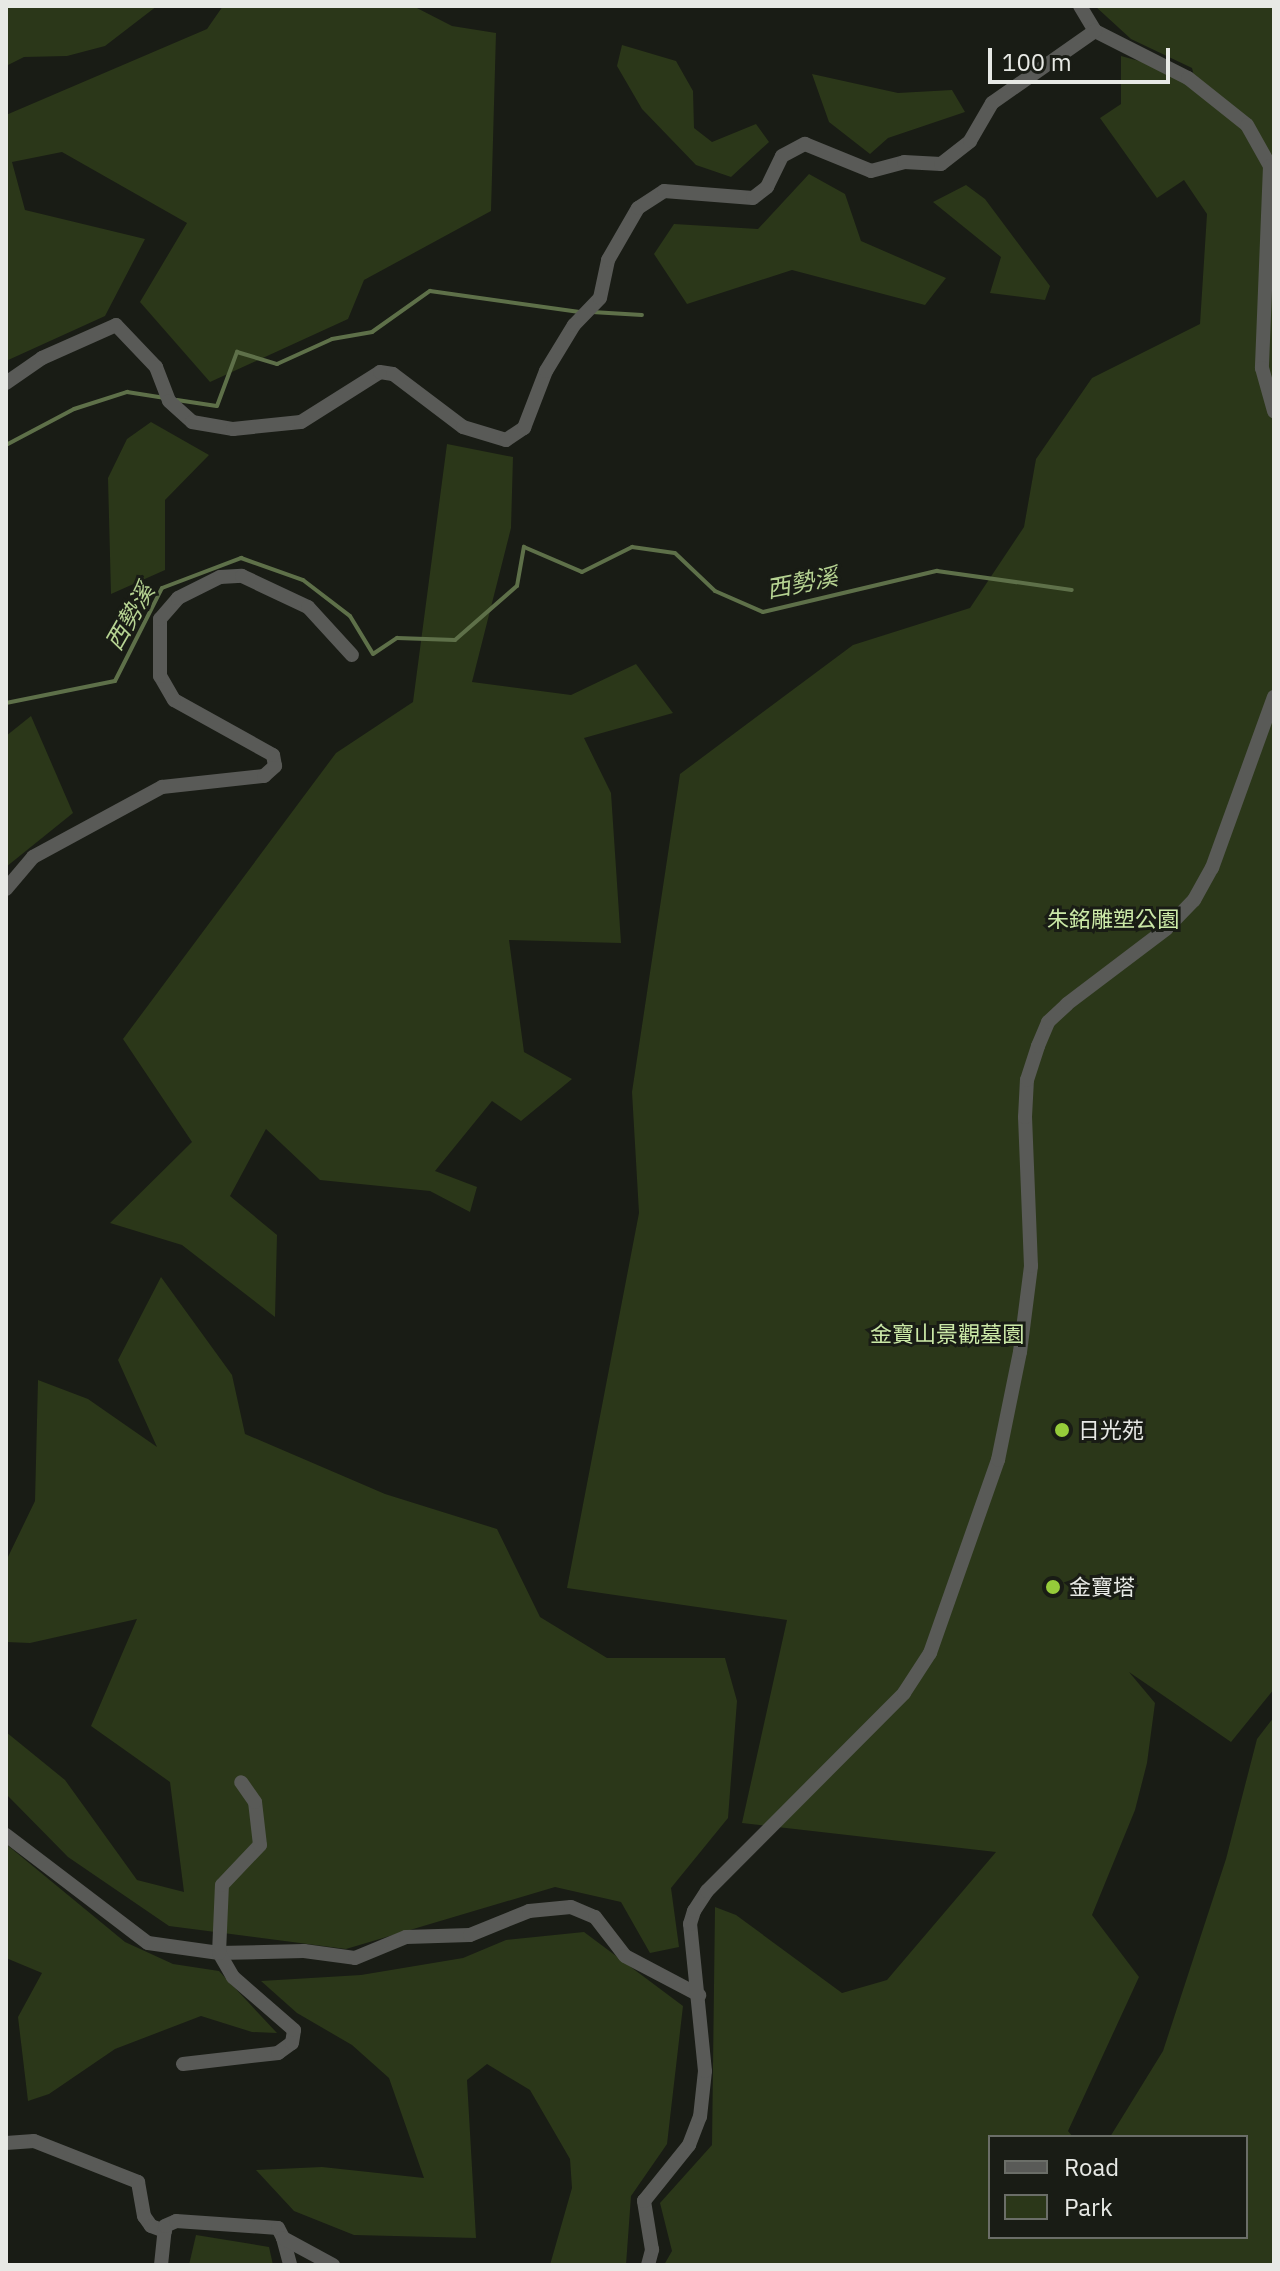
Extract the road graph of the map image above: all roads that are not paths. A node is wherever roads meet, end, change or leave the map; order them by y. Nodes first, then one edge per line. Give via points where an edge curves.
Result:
1 (1080, 6) edge
2 (1095, 31) junction
3 (6, 383) edge
4 (1274, 411) edge
5 (352, 655) dead end
6 (1274, 697) edge
7 (6, 889) edge
8 (241, 1782) dead end
9 (6, 1835) edge
10 (219, 1953) junction
11 (699, 1995) junction
12 (183, 2064) dead end
13 (6, 2143) edge
14 (165, 2231) junction
15 (283, 2238) junction
16 (161, 2265) edge
17 (290, 2265) edge
18 (333, 2265) edge
19 (648, 2265) edge

1 - 2 street
2 - 3 street via 992,103 970,141 941,164 904,162 871,171 805,144 782,156 767,187 753,198 664,191 638,208 608,260 600,298 574,325 546,371 524,428 506,440 463,427 393,374 380,372 301,422 233,429 192,422 169,401 156,367 116,325 42,358
2 - 4 street via 1188,78 1247,125 1270,166 1262,368
5 - 7 street via 308,607 242,576 220,577 178,598 160,619 160,676 174,700 273,755 275,766 264,776 162,787 33,857
6 - 11 street via 1212,868 1194,900 1166,929 1048,1022 1027,1080 1031,1266 1020,1352 998,1460 958,1580 930,1653 904,1693 694,1911 690,1924
8 - 10 street via 255,1802 260,1845 222,1885
9 - 10 street via 148,1943
10 - 11 street via 304,1951 355,1958 406,1937 470,1935 529,1911 571,1907 595,1917 625,1956
10 - 12 street via 233,1977 294,2030 292,2043 278,2053
11 - 19 street via 705,2071 700,2117 689,2145 644,2201 652,2250
13 - 14 street via 34,2141 138,2182 144,2216
14 - 15 street via 176,2221 278,2228
14 - 16 street
15 - 17 street
15 - 18 street

